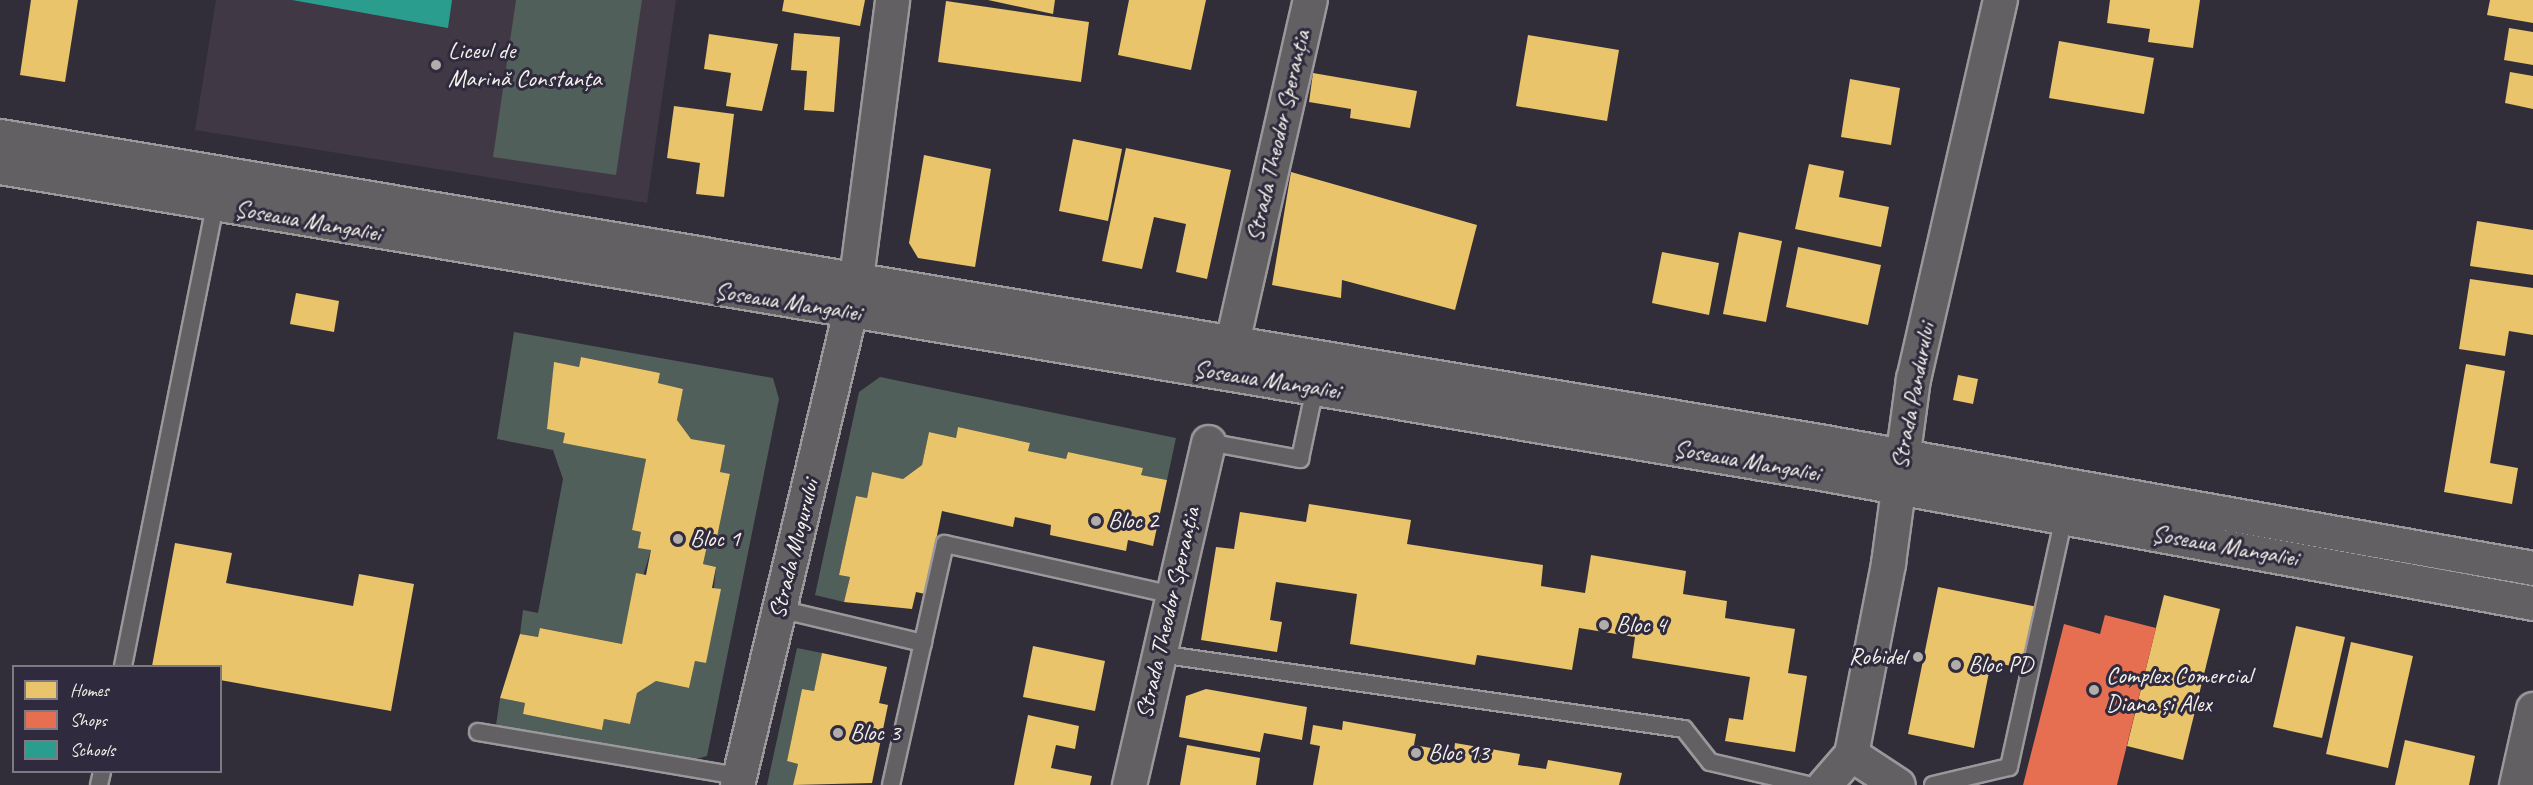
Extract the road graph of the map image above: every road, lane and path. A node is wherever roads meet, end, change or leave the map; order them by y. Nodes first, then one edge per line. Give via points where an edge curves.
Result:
1 (892, 0) edge
2 (1310, 0) edge
3 (2000, 0) edge
4 (0, 136) edge
5 (0, 167) edge
6 (214, 205) junction
7 (856, 278) junction
8 (850, 312) junction
9 (1232, 342) junction
10 (1315, 388) junction
11 (1208, 442) joint
12 (1898, 471) junction
13 (2064, 516) junction
14 (2533, 568) edge
15 (1173, 595) junction
16 (2533, 603) edge
17 (779, 609) junction
18 (923, 643) junction
19 (1159, 654) junction
20 (123, 665) edge
21 (2533, 709) edge
22 (478, 732) dead end
23 (1851, 754) junction
24 (738, 780) edge
25 (1940, 784) edge
26 (891, 785) edge
27 (1129, 785) edge
28 (1808, 785) edge
29 (1824, 785) edge
30 (1898, 785) edge
31 (2516, 785) edge

1 - 7 main road
2 - 9 main road, Strada Theodor Speranția
3 - 12 main road, Strada Pandurului
4 - 7 main road, Șoseaua Mangaliei
5 - 6 main road, Șoseaua Mangaliei
6 - 8 main road, Șoseaua Mangaliei
6 - 20 lane
7 - 9 main road, Șoseaua Mangaliei
8 - 10 main road, Șoseaua Mangaliei
8 - 17 main road, Strada Mugurului
9 - 12 main road, Șoseaua Mangaliei
10 - 11 lane via 1300,459
10 - 12 main road, Șoseaua Mangaliei
11 - 15 main road, Strada Theodor Speranția
12 - 13 main road, Șoseaua Mangaliei
12 - 14 main road, Șoseaua Mangaliei
12 - 23 main road, Strada Pandurului via 1888,562
13 - 16 main road, Șoseaua Mangaliei
13 - 25 lane via 2009,767
15 - 18 lane via 945,544
15 - 19 main road, Strada Theodor Speranția
17 - 18 lane
17 - 24 main road, Strada Mugurului
18 - 26 lane
19 - 27 main road, Strada Theodor Speranția
19 - 28 lane via 1684,729 1710,762
21 - 31 main road
22 - 24 lane
23 - 29 main road
23 - 30 main road

